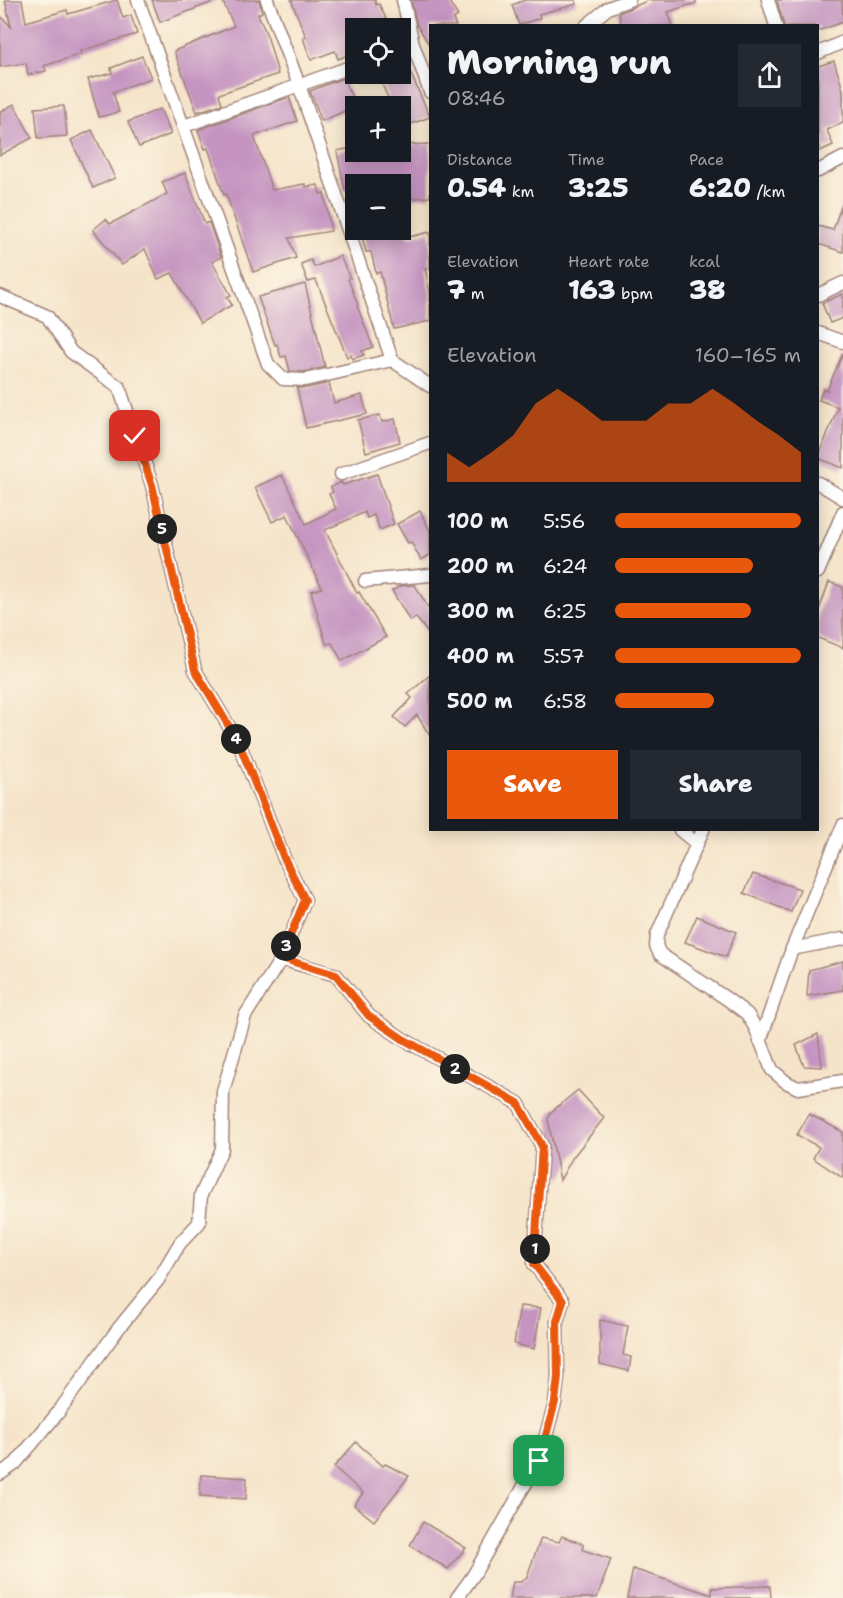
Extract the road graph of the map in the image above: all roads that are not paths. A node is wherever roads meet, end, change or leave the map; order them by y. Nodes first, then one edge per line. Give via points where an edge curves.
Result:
1 (138, 0) edge
2 (267, 0) edge
3 (402, 0) edge
4 (629, 0) edge
5 (768, 0) edge
6 (404, 18) edge
7 (588, 24) edge
8 (775, 24) edge
9 (843, 42) edge
10 (819, 53) edge
11 (411, 54) edge
12 (345, 69) edge
13 (299, 85) junction
14 (429, 90) edge
15 (184, 126) junction
16 (843, 158) edge
17 (819, 170) edge
18 (843, 283) edge
19 (819, 295) edge
20 (0, 296) edge
21 (819, 333) edge
22 (843, 342) edge
23 (392, 360) junction
24 (429, 385) edge
25 (429, 443) edge
26 (341, 474) dead end
27 (819, 484) edge
28 (843, 498) edge
29 (843, 512) edge
30 (819, 570) edge
31 (429, 575) edge
32 (365, 581) dead end
33 (843, 825) edge
34 (681, 831) edge
35 (704, 831) edge
36 (697, 844) junction
37 (843, 939) edge
38 (792, 949) junction
39 (281, 958) junction
40 (760, 1041) junction
41 (843, 1081) edge
42 (0, 1473) edge
43 (457, 1598) edge

1 - 15 street
2 - 13 street
3 - 6 street
4 - 7 street via 608,8
5 - 8 street
9 - 10 street
11 - 14 street
12 - 13 street
13 - 15 street
13 - 23 street
15 - 23 street via 268,364 283,379 304,381
16 - 17 street
18 - 19 street
20 - 39 street via 47,316 71,352 119,387 152,485 195,670 239,743 284,858 305,900
21 - 22 street
23 - 24 street
25 - 26 street
27 - 28 street
29 - 30 street
31 - 32 street
33 - 38 street
34 - 36 street
35 - 36 street
36 - 40 street via 657,935 656,946 660,954 747,1014
37 - 38 street
38 - 40 street
39 - 42 street via 245,1016 223,1091 222,1149 201,1195 199,1223 57,1414 15,1464
39 - 43 street via 336,975 369,1016 518,1103 542,1146 534,1264 563,1301 557,1321 555,1402 539,1461
40 - 41 street via 772,1070 798,1088

